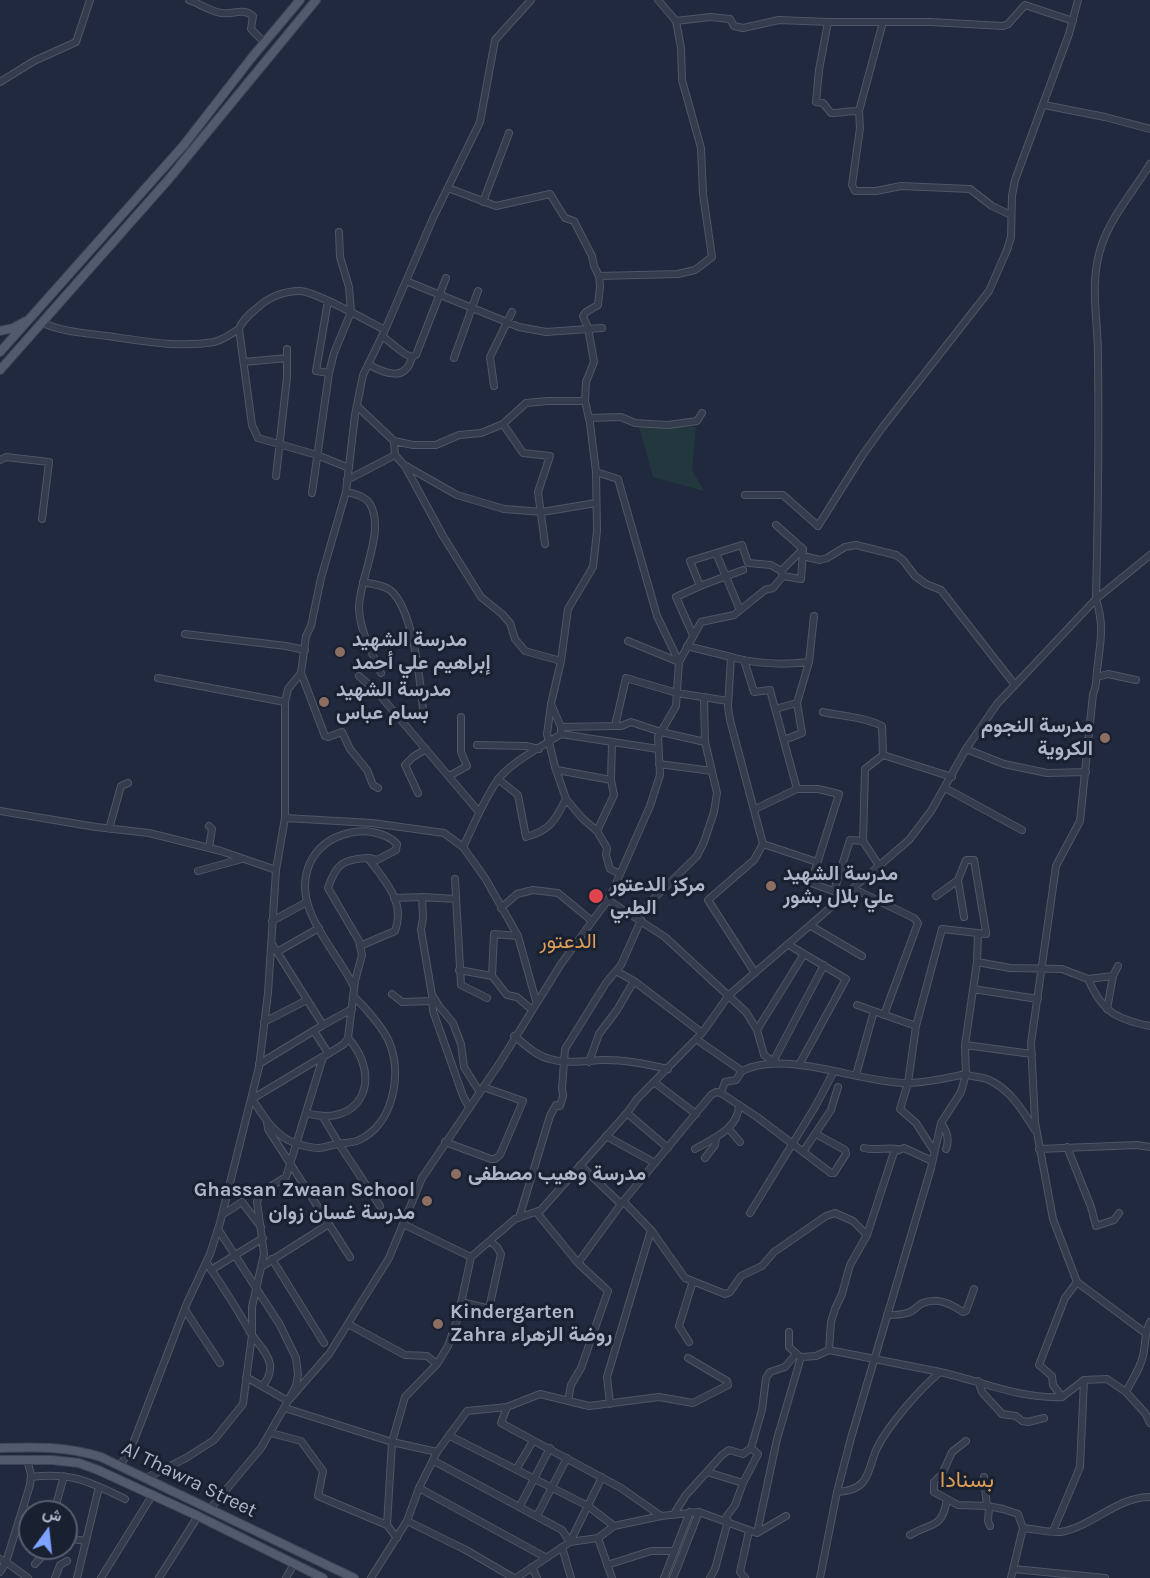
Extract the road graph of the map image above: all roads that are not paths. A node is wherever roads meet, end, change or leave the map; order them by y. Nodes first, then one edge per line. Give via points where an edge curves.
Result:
1 (90, 0) edge
2 (189, 0) edge
3 (300, 0) edge
4 (316, 0) edge
5 (531, 0) edge
6 (658, 0) edge
7 (1078, 0) edge
8 (676, 21) junction
9 (1073, 21) junction
10 (828, 22) junction
11 (883, 22) junction
12 (264, 42) junction
13 (253, 56) junction
14 (263, 63) junction
15 (0, 82) edge
16 (1044, 105) junction
17 (859, 111) junction
18 (1150, 129) edge
19 (509, 133) dead end
20 (1150, 164) edge
21 (448, 188) junction
22 (483, 202) junction
23 (1011, 215) junction
24 (112, 227) junction
25 (339, 232) dead end
26 (119, 235) junction
27 (599, 276) junction
28 (446, 278) dead end
29 (406, 281) junction
30 (478, 291) dead end
31 (440, 295) junction
32 (328, 301) junction
33 (472, 306) junction
34 (351, 312) junction
35 (512, 312) dead end
36 (30, 319) junction
37 (507, 321) junction
38 (43, 322) junction
39 (588, 328) junction
40 (602, 328) dead end
41 (239, 329) junction
42 (0, 331) edge
43 (384, 333) junction
44 (287, 349) dead end
45 (0, 352) edge
46 (412, 357) junction
47 (286, 358) junction
48 (454, 358) dead end
49 (244, 362) junction
50 (368, 364) junction
51 (0, 370) edge
52 (329, 374) junction
53 (494, 386) dead end
54 (585, 401) junction
55 (357, 406) junction
56 (702, 412) dead end
57 (589, 418) junction
58 (503, 424) junction
59 (394, 441) junction
60 (280, 446) junction
61 (317, 455) junction
62 (395, 455) junction
63 (0, 460) edge
64 (405, 466) junction
65 (349, 468) junction
66 (596, 472) junction
67 (276, 476) dead end
68 (347, 480) junction
69 (346, 492) junction
70 (312, 493) dead end
71 (745, 495) dead end
72 (596, 503) junction
73 (542, 512) junction
74 (42, 519) dead end
75 (776, 525) dead end
76 (545, 544) dead end
77 (716, 553) junction
78 (803, 553) junction
79 (1150, 555) edge
80 (743, 570) dead end
81 (782, 573) junction
82 (726, 576) junction
83 (363, 582) junction
84 (700, 586) junction
85 (1096, 599) junction
86 (740, 610) junction
87 (814, 616) dead end
88 (185, 634) dead end
89 (693, 635) junction
90 (628, 641) dead end
91 (687, 646) junction
92 (305, 650) junction
93 (731, 657) junction
94 (744, 660) junction
95 (561, 662) junction
96 (679, 662) junction
97 (808, 662) junction
98 (301, 673) junction
99 (381, 673) dead end
100 (359, 676) dead end
101 (1097, 677) junction
102 (158, 678) dead end
103 (1136, 680) dead end
104 (1015, 685) junction
105 (677, 693) junction
106 (704, 697) junction
107 (285, 702) junction
108 (728, 702) junction
109 (797, 703) junction
110 (551, 704) junction
111 (423, 709) dead end
112 (775, 709) junction
113 (823, 712) dead end
114 (460, 717) dead end
115 (615, 726) junction
116 (561, 731) junction
117 (661, 732) junction
118 (784, 740) junction
119 (549, 742) junction
120 (612, 742) junction
121 (705, 742) junction
122 (477, 745) dead end
123 (426, 749) junction
124 (539, 749) junction
125 (658, 749) junction
126 (966, 749) junction
127 (883, 755) junction
128 (659, 764) junction
129 (557, 770) junction
130 (712, 771) junction
131 (1086, 772) junction
132 (449, 776) junction
133 (952, 777) junction
134 (498, 779) junction
135 (611, 780) junction
136 (128, 783) dead end
137 (378, 788) dead end
138 (945, 788) junction
139 (797, 789) junction
140 (418, 793) dead end
141 (566, 799) junction
142 (755, 809) junction
143 (0, 811) edge
144 (479, 812) junction
145 (285, 818) junction
146 (208, 826) dead end
147 (109, 829) junction
148 (1022, 830) dead end
149 (597, 831) junction
150 (863, 841) junction
151 (763, 844) junction
152 (464, 847) junction
153 (209, 848) junction
154 (242, 858) junction
155 (368, 858) junction
156 (817, 862) junction
157 (880, 867) junction
158 (276, 870) junction
159 (198, 871) dead end
160 (620, 874) junction
161 (455, 879) dead end
162 (958, 880) junction
163 (854, 889) junction
164 (834, 891) junction
165 (847, 896) junction
166 (936, 896) dead end
167 (422, 897) junction
168 (394, 898) junction
169 (456, 899) junction
170 (608, 900) junction
171 (307, 902) junction
172 (501, 908) junction
173 (963, 917) dead end
174 (638, 918) junction
175 (272, 921) junction
176 (592, 921) junction
177 (811, 926) junction
178 (319, 928) junction
179 (978, 933) junction
180 (518, 936) junction
181 (551, 941) dead end
182 (271, 943) junction
183 (789, 945) junction
184 (360, 946) junction
185 (571, 950) junction
186 (277, 952) junction
187 (804, 954) junction
188 (862, 956) dead end
189 (976, 962) junction
190 (824, 965) junction
191 (1118, 966) dead end
192 (459, 970) junction
193 (1042, 970) junction
194 (616, 971) junction
195 (755, 972) junction
196 (492, 976) junction
197 (1113, 976) junction
198 (1088, 979) junction
199 (634, 981) junction
200 (355, 987) junction
201 (973, 988) junction
202 (392, 994) dead end
203 (729, 995) junction
204 (354, 997) junction
205 (432, 998) junction
206 (487, 998) dead end
207 (1038, 999) junction
208 (307, 1000) junction
209 (536, 1001) junction
210 (857, 1005) dead end
211 (352, 1009) junction
212 (531, 1009) junction
213 (1107, 1009) junction
214 (874, 1011) junction
215 (884, 1015) junction
216 (264, 1022) junction
217 (323, 1025) junction
218 (916, 1026) junction
219 (1150, 1026) edge
220 (757, 1030) junction
221 (314, 1031) junction
222 (702, 1033) junction
223 (514, 1036) junction
224 (348, 1038) junction
225 (696, 1039) junction
226 (965, 1045) junction
227 (1032, 1054) junction
228 (326, 1055) junction
229 (563, 1061) junction
230 (589, 1062) junction
231 (775, 1063) junction
232 (259, 1065) junction
233 (799, 1065) junction
234 (668, 1069) junction
235 (742, 1071) junction
236 (834, 1071) junction
237 (966, 1074) junction
238 (856, 1075) junction
239 (654, 1082) junction
240 (908, 1083) junction
241 (838, 1088) dead end
242 (481, 1089) junction
243 (721, 1093) junction
244 (252, 1099) junction
245 (739, 1105) junction
246 (469, 1107) junction
247 (306, 1113) junction
248 (627, 1113) junction
249 (696, 1114) junction
250 (323, 1117) junction
251 (267, 1121) junction
252 (941, 1122) junction
253 (728, 1128) junction
254 (1037, 1132) junction
255 (816, 1134) junction
256 (606, 1136) junction
257 (716, 1138) junction
258 (445, 1142) junction
259 (740, 1142) dead end
260 (296, 1143) junction
261 (339, 1144) junction
262 (791, 1144) junction
263 (950, 1146) dead end
264 (1066, 1147) junction
265 (1150, 1147) edge
266 (668, 1148) junction
267 (864, 1148) dead end
268 (695, 1149) dead end
269 (899, 1149) junction
270 (1039, 1149) junction
271 (934, 1151) junction
272 (803, 1152) junction
273 (705, 1158) dead end
274 (932, 1161) junction
275 (655, 1163) junction
276 (290, 1164) junction
277 (580, 1165) junction
278 (622, 1203) junction
279 (380, 1206) dead end
280 (537, 1213) junction
281 (750, 1213) dead end
282 (1119, 1213) dead end
283 (222, 1215) junction
284 (519, 1218) junction
285 (329, 1224) junction
286 (403, 1224) junction
287 (261, 1227) junction
288 (218, 1229) junction
289 (651, 1230) junction
290 (867, 1235) junction
291 (262, 1238) junction
292 (490, 1240) junction
293 (236, 1254) junction
294 (350, 1257) dead end
295 (471, 1257) junction
296 (272, 1259) junction
297 (207, 1263) junction
298 (578, 1263) junction
299 (261, 1267) junction
300 (212, 1270) junction
301 (693, 1281) junction
302 (1077, 1282) junction
303 (256, 1288) junction
304 (974, 1289) dead end
305 (461, 1302) junction
306 (489, 1309) junction
307 (185, 1310) junction
308 (511, 1314) dead end
309 (887, 1315) junction
310 (1150, 1322) edge
311 (348, 1324) junction
312 (789, 1332) dead end
313 (252, 1335) junction
314 (1146, 1337) edge
315 (689, 1342) dead end
316 (324, 1343) dead end
317 (829, 1350) junction
318 (799, 1356) junction
319 (688, 1358) dead end
320 (875, 1358) junction
321 (220, 1363) dead end
322 (437, 1364) junction
323 (940, 1372) junction
324 (246, 1377) junction
325 (1084, 1380) junction
326 (978, 1381) junction
327 (262, 1386) junction
328 (1126, 1392) junction
329 (1062, 1397) junction
330 (288, 1401) junction
331 (568, 1401) junction
332 (610, 1404) junction
333 (507, 1407) junction
334 (285, 1408) junction
335 (1044, 1418) dead end
336 (1150, 1423) edge
337 (271, 1432) junction
338 (450, 1436) junction
339 (533, 1441) junction
340 (966, 1441) dead end
341 (392, 1442) junction
342 (0, 1448) edge
343 (550, 1448) junction
344 (751, 1448) junction
345 (437, 1452) junction
346 (567, 1458) junction
347 (0, 1460) edge
348 (27, 1460) junction
349 (434, 1461) junction
350 (120, 1467) junction
351 (517, 1468) junction
352 (98, 1470) junction
353 (707, 1472) junction
354 (64, 1476) junction
355 (31, 1477) junction
356 (984, 1477) dead end
357 (146, 1478) junction
358 (535, 1478) junction
359 (602, 1478) junction
360 (743, 1483) junction
361 (96, 1486) junction
362 (552, 1487) junction
363 (419, 1488) junction
364 (837, 1492) junction
365 (153, 1494) junction
366 (125, 1499) dead end
367 (947, 1499) junction
368 (1149, 1499) edge
369 (25, 1500) edge
370 (57, 1500) edge
371 (520, 1506) junction
372 (588, 1506) junction
373 (987, 1506) junction
374 (210, 1509) junction
375 (690, 1512) junction
376 (699, 1512) junction
377 (674, 1514) junction
378 (198, 1516) junction
379 (537, 1516) junction
380 (660, 1516) junction
381 (786, 1516) dead end
382 (407, 1521) junction
383 (726, 1521) junction
384 (18, 1524) edge
385 (387, 1525) junction
386 (614, 1526) junction
387 (990, 1526) dead end
388 (1023, 1528) junction
389 (749, 1531) junction
390 (1053, 1531) junction
391 (757, 1533) junction
392 (910, 1535) dead end
393 (396, 1538) junction
394 (598, 1538) junction
395 (78, 1539) edge
396 (86, 1541) junction
397 (570, 1542) junction
398 (562, 1547) junction
399 (675, 1551) junction
400 (545, 1557) junction
401 (3, 1560) edge
402 (39, 1560) edge
403 (59, 1560) edge
404 (67, 1561) dead end
405 (35, 1564) dead end
406 (294, 1564) junction
407 (60, 1565) junction
408 (607, 1565) junction
409 (532, 1567) junction
410 (1014, 1569) junction
411 (0, 1572) edge
412 (28, 1578) edge
413 (55, 1578) edge
414 (77, 1578) edge
415 (101, 1578) edge
416 (159, 1578) edge
417 (286, 1578) edge
418 (323, 1578) edge
419 (354, 1578) edge
420 (371, 1578) edge
421 (515, 1578) edge
422 (537, 1578) edge
423 (572, 1578) edge
424 (612, 1578) edge
425 (664, 1578) edge
426 (673, 1578) edge
427 (710, 1578) edge
428 (745, 1578) edge
429 (820, 1578) edge
430 (1011, 1578) edge
431 (1105, 1578) edge

1 - 15 street via 76,42
2 - 12 street via 224,13 248,12 253,16 251,29
3 - 12 main road
4 - 14 main road
5 - 21 street via 495,40 480,122
6 - 8 street
7 - 9 street
8 - 10 street via 710,16 730,19 734,26 743,28 779,20
8 - 27 street via 682,80 701,148 712,257 695,270 678,274
9 - 11 street via 1025,5 1003,26
9 - 16 street
10 - 11 street
10 - 17 street via 816,102 823,103 831,113
11 - 17 street
12 - 13 main road
13 - 14 main road
13 - 24 main road via 183,146
14 - 26 main road
16 - 18 street
16 - 23 street via 1015,180
17 - 23 street via 852,185 855,190 901,186 970,189
19 - 22 street
20 - 85 street via 1101,247 1093,288 1098,349
21 - 22 street
21 - 29 street
22 - 27 street via 496,206 550,194 565,218 573,221
23 - 71 street via 1011,237 989,291 882,428 818,526 783,495
24 - 26 main road
24 - 36 main road
25 - 34 street
26 - 38 main road
27 - 39 street via 598,305 583,316
28 - 31 street
29 - 31 street
29 - 43 street
30 - 33 street
31 - 33 street
31 - 46 street
32 - 34 street
32 - 41 street via 302,290 283,293 261,304
32 - 52 street via 316,371
33 - 37 street
33 - 48 street
34 - 43 street
34 - 52 street
35 - 37 street
36 - 42 main road
36 - 45 main road
37 - 39 street via 546,332
37 - 53 street via 490,357
38 - 41 street via 70,331 175,344 217,342
38 - 51 main road
39 - 40 street
39 - 54 street via 594,362 586,382
41 - 49 street
43 - 46 street
43 - 50 street
44 - 47 street
46 - 50 street via 410,366 394,374
47 - 49 street
47 - 60 street
49 - 60 street via 252,424 258,438
50 - 55 street
52 - 61 street
54 - 57 street
54 - 58 street via 526,403
55 - 59 street
55 - 65 street
56 - 57 street via 697,421 668,425 635,423 621,417
57 - 66 street
58 - 59 street via 436,445
58 - 73 street via 523,453 550,456 538,492
59 - 62 street
60 - 61 street
60 - 67 street
61 - 65 street
61 - 70 street
62 - 64 street
62 - 68 street
63 - 74 street via 6,457 49,462
64 - 73 street via 457,495 504,508
64 - 95 street via 481,597 510,623 515,639 525,651
65 - 68 street
66 - 72 street
66 - 96 street via 618,479 657,616
68 - 69 street
69 - 83 street via 361,496 370,505 373,519 374,549
69 - 92 street
72 - 73 street
72 - 95 street via 593,567 568,609
73 - 76 street
75 - 78 street
77 - 81 street via 742,545 748,562 771,565
77 - 82 street
77 - 84 street via 690,561
78 - 81 street
78 - 81 street via 801,579
78 - 104 street via 820,560 856,545 896,555 915,576 941,590
79 - 85 street
80 - 82 street
81 - 86 street via 772,588
82 - 84 street
82 - 86 street
83 - 99 street via 359,607 362,630
83 - 111 street via 389,589 402,607 416,656
84 - 89 street via 676,597
85 - 101 street via 1101,617
85 - 104 street
86 - 89 street via 734,615 700,622
87 - 97 street
88 - 92 street
89 - 91 street
90 - 96 street
91 - 93 street
91 - 96 street
92 - 98 street
93 - 94 street
93 - 108 street
94 - 97 street
94 - 112 street via 754,692 770,690
95 - 110 street
96 - 105 street
97 - 109 street
98 - 107 street via 288,689
98 - 137 street via 325,736 342,732
100 - 123 street
101 - 103 street via 1108,674
101 - 131 street
102 - 107 street
104 - 126 street
105 - 106 street
105 - 115 street via 626,678
105 - 117 street via 676,706
106 - 108 street
106 - 121 street
107 - 145 street
108 - 142 street
109 - 112 street
109 - 118 street via 802,733
110 - 116 street
110 - 119 street
112 - 118 street
113 - 127 street via 882,726
114 - 132 street via 461,752 467,766
115 - 116 street
115 - 117 street via 631,722
116 - 119 street
116 - 120 street
117 - 121 street
117 - 125 street
118 - 139 street
119 - 124 street
119 - 129 street
120 - 125 street
120 - 135 street
121 - 130 street
122 - 124 street
123 - 132 street
123 - 140 street via 405,765
124 - 134 street
125 - 128 street
126 - 131 street via 1004,764 1047,773
126 - 133 street
127 - 133 street
127 - 150 street via 865,769
128 - 130 street
128 - 160 street via 660,776 650,806
129 - 135 street
129 - 141 street
130 - 174 street via 717,793 714,812 698,856
131 - 193 street via 1080,821 1056,866
132 - 144 street
133 - 138 street
134 - 141 street via 518,795 526,837 554,822
134 - 144 street
135 - 149 street via 614,795
136 - 147 street via 121,786
138 - 148 street
138 - 157 street via 909,840
139 - 142 street
139 - 156 street via 839,794
141 - 149 street
142 - 151 street
143 - 147 street
144 - 152 street
145 - 152 street via 372,823 444,833
145 - 158 street
146 - 153 street via 212,829
147 - 153 street via 149,833
149 - 160 street via 607,848 610,869
150 - 157 street
150 - 164 street via 850,840
151 - 156 street
151 - 195 street via 754,860 708,900
152 - 172 street
153 - 154 street
154 - 158 street
154 - 159 street
155 - 168 street
155 - 171 street via 377,860 396,850 397,843 392,838 363,831 334,837 323,845 307,870
155 - 184 street via 350,858 334,870 328,888
156 - 164 street via 811,883
157 - 163 street
158 - 175 street
160 - 170 street
161 - 169 street
162 - 166 street
162 - 173 street
162 - 179 street via 966,860 974,860 986,934
163 - 165 street
163 - 215 street via 915,918 918,923
164 - 165 street
165 - 177 street
167 - 168 street
167 - 169 street
167 - 205 street via 421,930
168 - 184 street via 399,906 395,931
169 - 192 street
170 - 174 street
170 - 176 street
171 - 175 street
171 - 178 street
172 - 176 street via 517,894 533,890 558,893
172 - 180 street
174 - 194 street
174 - 203 street
175 - 182 street
176 - 185 street
177 - 183 street
177 - 188 street
178 - 186 street
178 - 200 street
179 - 189 street
179 - 218 street via 942,929
180 - 196 street via 494,934
180 - 209 street
181 - 185 street
182 - 186 street
182 - 216 street
183 - 187 street
183 - 195 street
184 - 200 street via 362,955
185 - 209 street
186 - 208 street
187 - 190 street
187 - 220 street
189 - 193 street
189 - 201 street
190 - 231 street
190 - 233 street via 845,976 846,982
191 - 197 street
192 - 196 street
192 - 206 street via 461,985
193 - 198 street via 1062,969
193 - 207 street
194 - 199 street
194 - 229 street via 565,1049
195 - 203 street
196 - 212 street via 507,995 517,997
197 - 198 street
197 - 213 street
198 - 213 street via 1097,999
199 - 222 street
199 - 230 street via 599,1034
200 - 204 street
201 - 207 street
201 - 226 street
202 - 205 street via 402,1002
203 - 220 street via 747,1012
203 - 222 street
204 - 211 street
204 - 261 street via 390,1042 396,1075 387,1112 373,1131 358,1141
205 - 242 street via 453,1023 464,1067
205 - 246 street via 433,1011
207 - 227 street
208 - 216 street
208 - 217 street
209 - 212 street
210 - 214 street
211 - 217 street
211 - 224 street
212 - 223 street
213 - 219 street
214 - 215 street
214 - 238 street
215 - 218 street
216 - 232 street
217 - 221 street
218 - 240 street
220 - 231 street via 764,1055
221 - 228 street
221 - 232 street
222 - 225 street
223 - 229 street via 542,1056
223 - 242 street
224 - 228 street
224 - 250 street via 364,1064 364,1094 354,1107 340,1115
225 - 234 street
225 - 235 street
226 - 227 street
226 - 237 street
227 - 254 street
228 - 244 street
228 - 247 street
229 - 230 street
229 - 284 street via 563,1096 550,1116
230 - 234 street via 640,1063
231 - 233 street
231 - 235 street
232 - 244 street
232 - 283 street
233 - 236 street
234 - 239 street
235 - 243 street via 736,1080 724,1082
236 - 238 street
236 - 262 street
237 - 240 street
237 - 252 street via 961,1092
237 - 254 street via 1005,1088
238 - 240 street
239 - 248 street
239 - 249 street
240 - 271 street via 900,1109 916,1123
241 - 255 street via 831,1110
242 - 246 street
242 - 258 street via 523,1101 500,1155 491,1159
243 - 245 street
243 - 249 street via 711,1095
244 - 251 street
245 - 253 street via 738,1118
245 - 262 street
246 - 258 street
247 - 250 street
247 - 260 street
248 - 256 street
248 - 266 street
249 - 266 street
250 - 261 street
251 - 260 street
251 - 276 street
252 - 263 street
252 - 271 street
253 - 257 street
253 - 259 street
254 - 270 street
255 - 272 street
255 - 272 street via 845,1150 837,1171 831,1173
256 - 275 street
256 - 277 street
257 - 268 street
257 - 273 street
258 - 286 street via 422,1178
260 - 261 street via 319,1148
260 - 276 street
261 - 279 street
262 - 272 street
262 - 281 street
264 - 265 street
264 - 270 street
264 - 282 street via 1096,1226 1114,1220
266 - 275 street
267 - 269 street
269 - 274 street
269 - 290 street via 894,1152
270 - 302 street via 1053,1219
271 - 274 street
274 - 309 street
275 - 278 street
276 - 285 street
276 - 287 street via 286,1177 260,1193 257,1202
277 - 278 street
277 - 280 street
278 - 289 street
278 - 298 street
280 - 284 street
280 - 298 street
283 - 287 street via 242,1202
283 - 288 street
284 - 292 street
285 - 294 street
285 - 296 street
286 - 295 street
286 - 311 street via 389,1258
287 - 291 street
288 - 293 street
288 - 297 street
289 - 301 street via 685,1278
289 - 332 street via 606,1377
290 - 301 street via 853,1221 835,1213 781,1246 762,1266 741,1276 730,1292 725,1294
290 - 317 street via 850,1265 831,1322
291 - 293 street
291 - 299 street
292 - 295 street
292 - 306 street via 501,1254
293 - 300 street
293 - 303 street
295 - 305 street
296 - 299 street
296 - 316 street
297 - 300 street
297 - 307 street
298 - 331 street via 608,1291
299 - 303 street
300 - 313 street
301 - 315 street via 679,1326
302 - 314 street
302 - 329 street via 1065,1298 1039,1365 1052,1376
303 - 313 street
303 - 330 street via 296,1358 296,1386
304 - 309 street via 963,1312 954,1305 936,1301 922,1303 906,1314
305 - 306 street
305 - 322 street via 448,1346
306 - 308 street
307 - 321 street
307 - 350 street via 132,1446
309 - 320 street
310 - 314 street
311 - 322 street via 405,1355 427,1356
311 - 330 street via 329,1354
312 - 318 street via 789,1347
313 - 324 street
313 - 327 street via 269,1362 268,1379
314 - 328 street via 1138,1372
317 - 318 street via 816,1356
317 - 320 street
318 - 344 street via 766,1378
318 - 391 street
319 - 332 street via 728,1385 693,1403 660,1397
320 - 323 street
320 - 364 street
322 - 341 street via 405,1397
323 - 326 street
323 - 364 street via 887,1431 863,1482 852,1490
324 - 327 street
324 - 357 street via 243,1404 214,1440
325 - 328 street via 1107,1379
325 - 329 street
325 - 390 street via 1080,1467
326 - 329 street via 1008,1392
326 - 335 street via 982,1392 1002,1414 1028,1422
327 - 330 street
328 - 336 street
330 - 334 street
331 - 332 street via 589,1406
331 - 333 street via 540,1394
333 - 338 street via 467,1411
333 - 339 street via 501,1423
334 - 337 street
334 - 341 street
337 - 374 street
337 - 385 street via 301,1441 323,1471 318,1496
338 - 345 street
338 - 351 street
339 - 343 street
339 - 351 street
340 - 367 street via 952,1452 934,1482 934,1492
341 - 345 street
341 - 385 street
342 - 350 main road, Al Thawra Street via 52,1446 100,1456
343 - 346 street
343 - 358 street
344 - 353 street via 743,1454 729,1450
344 - 360 street via 758,1454
345 - 349 street
346 - 359 street
346 - 362 street
347 - 348 main road, Al Thawra Street
348 - 352 main road, Al Thawra Street via 78,1463
348 - 355 street
349 - 363 street
349 - 371 street
350 - 357 main road, Al Thawra Street
351 - 358 street
352 - 361 street
352 - 365 main road, Al Thawra Street
353 - 360 street
353 - 377 street
354 - 355 street
354 - 361 street
354 - 370 street
355 - 369 street
356 - 373 street
357 - 374 main road, Al Thawra Street
358 - 362 street
358 - 371 street
359 - 372 street
359 - 380 street
360 - 383 street
361 - 366 street
361 - 396 street
362 - 372 street
362 - 379 street
363 - 382 street
363 - 400 street
364 - 429 street
365 - 378 main road, Al Thawra Street
365 - 415 street
367 - 373 street via 958,1504
367 - 392 street via 945,1511 936,1524
368 - 390 street via 1132,1498 1084,1523
371 - 379 street
372 - 386 street
372 - 397 street
373 - 387 street
373 - 388 street via 1018,1514
374 - 419 main road, Al Thawra Street
375 - 376 street
375 - 377 street
375 - 399 street
376 - 383 street
376 - 426 street
377 - 380 street
378 - 406 main road, Al Thawra Street
378 - 416 street
379 - 397 street via 562,1530
380 - 386 street
381 - 391 street
382 - 393 street
382 - 421 street
383 - 389 street
383 - 427 street
384 - 401 street
385 - 393 street
386 - 394 street
388 - 390 street
388 - 410 street
389 - 391 street
389 - 428 street via 740,1572
393 - 420 street
394 - 397 street
394 - 408 street
395 - 396 street
396 - 414 street
397 - 398 street
398 - 400 street
398 - 423 street
399 - 408 street via 651,1551
399 - 425 street
400 - 409 street
401 - 411 street
401 - 412 street
402 - 405 street
403 - 407 street
404 - 407 street
406 - 417 street
406 - 418 main road, Al Thawra Street
407 - 413 street
408 - 424 street
409 - 421 street
409 - 422 street
410 - 430 street
410 - 431 street

